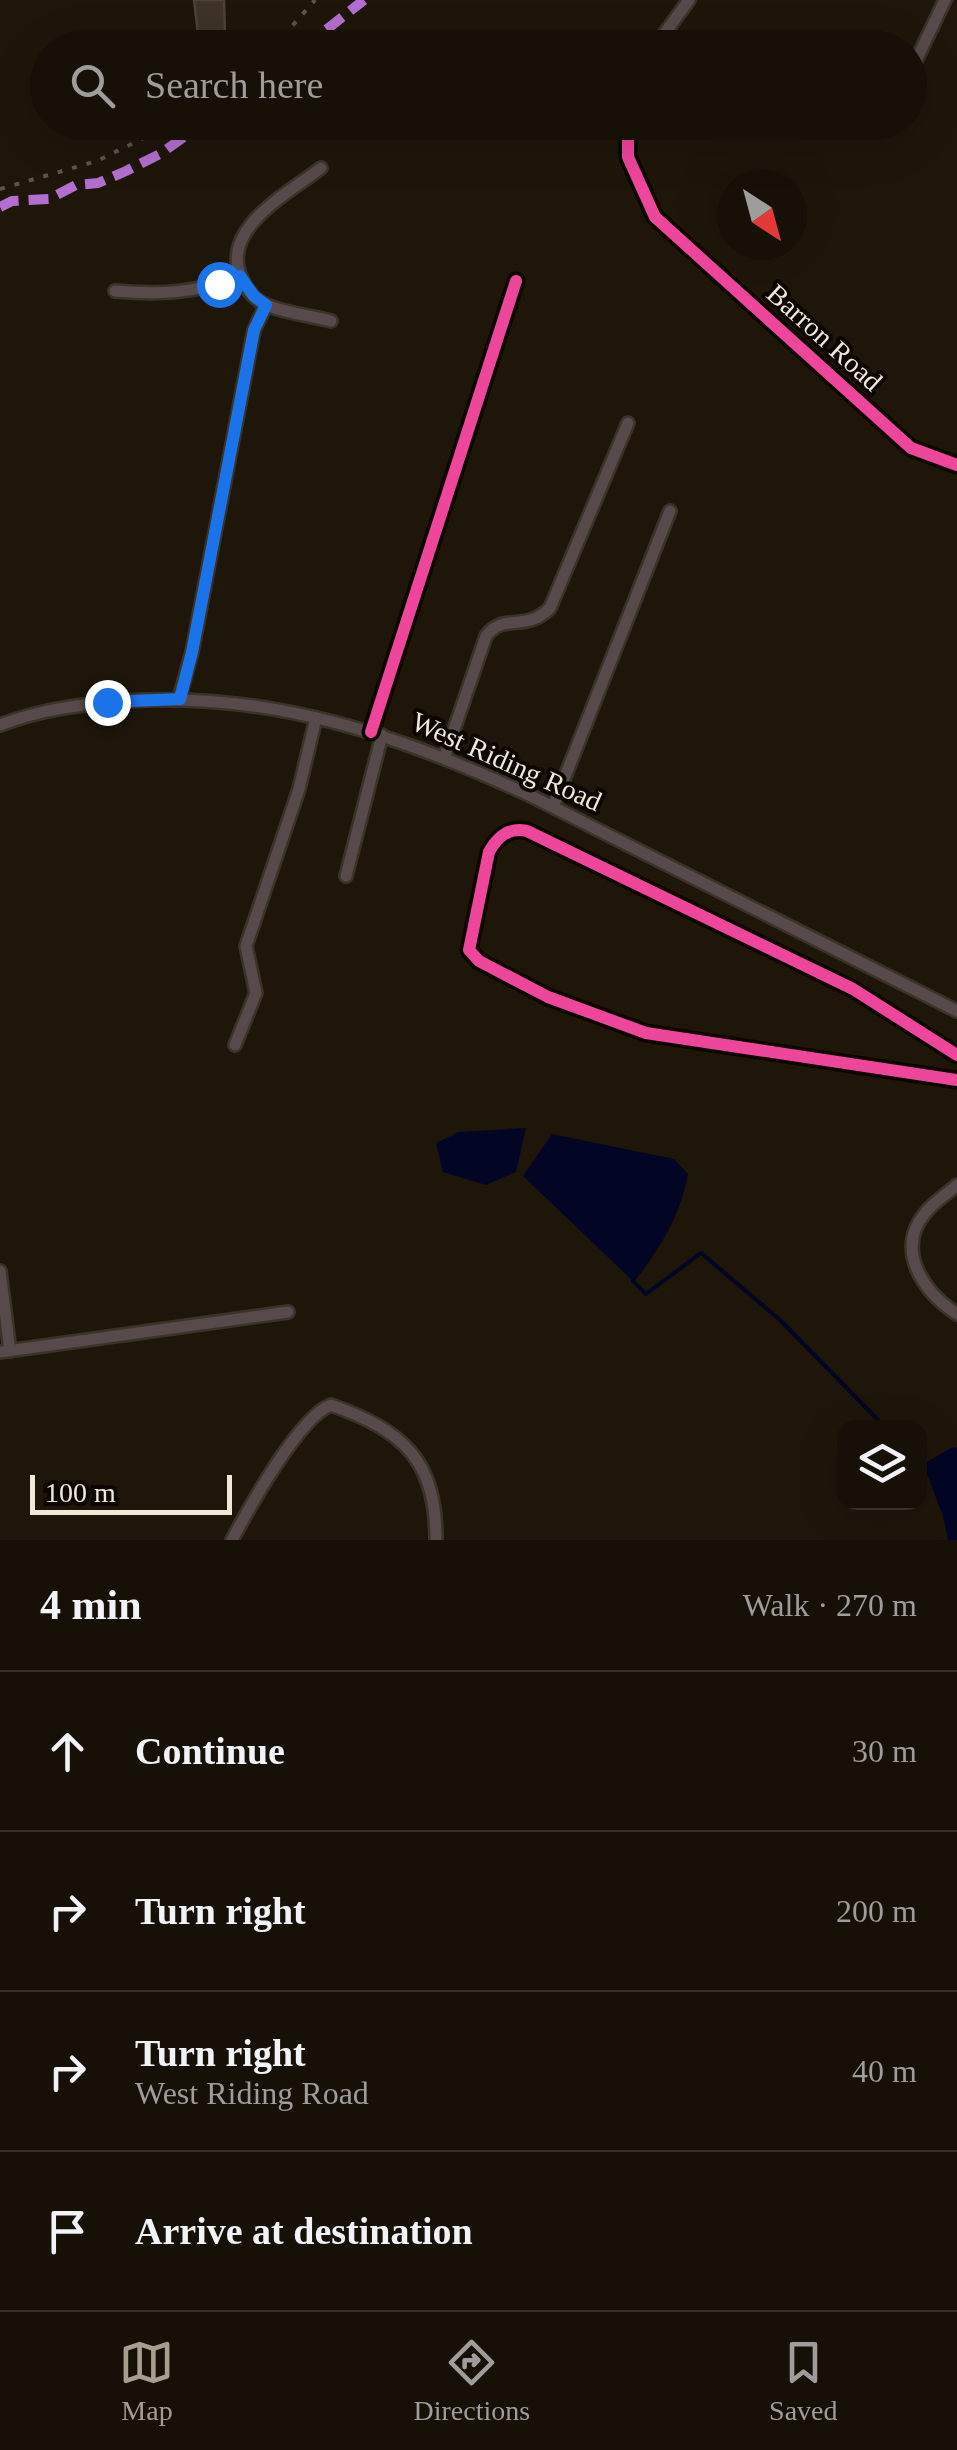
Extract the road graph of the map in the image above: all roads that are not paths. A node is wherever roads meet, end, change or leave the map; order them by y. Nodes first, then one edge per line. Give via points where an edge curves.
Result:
1 (690, 0) edge
2 (946, 0) edge
3 (668, 30) edge
4 (927, 39) edge
5 (628, 140) edge
6 (322, 168) dead end
7 (240, 276) junction
8 (516, 281) dead end
9 (114, 291) dead end
10 (266, 305) junction
11 (330, 321) dead end
12 (628, 424) dead end
13 (957, 464) edge
14 (670, 511) dead end
15 (180, 699) junction
16 (316, 718) junction
17 (0, 725) edge
18 (377, 734) junction
19 (445, 756) junction
20 (552, 807) junction
21 (346, 876) dead end
22 (957, 1011) edge
23 (236, 1045) dead end
24 (957, 1055) edge
25 (957, 1080) edge
26 (957, 1185) edge
27 (0, 1271) edge
28 (288, 1312) dead end
29 (957, 1314) edge
30 (5, 1352) edge
31 (232, 1540) edge
32 (436, 1540) edge

1 - 3 street
2 - 4 street
5 - 13 street, Barron Road via 628,156 655,218 910,448
6 - 7 street via 250,224 237,254
7 - 9 street via 172,294
7 - 10 street
8 - 18 street
10 - 11 street
10 - 15 street via 254,330
12 - 19 street via 550,608 533,622 497,625 486,636
14 - 20 street
15 - 16 street, West Riding Road
15 - 17 street, West Riding Road via 79,704
16 - 18 street, West Riding Road
16 - 23 street via 246,946 256,998
18 - 19 street, West Riding Road
18 - 21 street
19 - 20 street, West Riding Road
20 - 22 street, West Riding Road
24 - 25 street via 853,989 528,831 509,831 490,852 469,950 548,997 646,1033
26 - 29 street via 926,1212 912,1249 918,1276
27 - 30 street
28 - 30 street
31 - 32 street via 284,1454 318,1411 331,1405 379,1427 416,1458 428,1479

